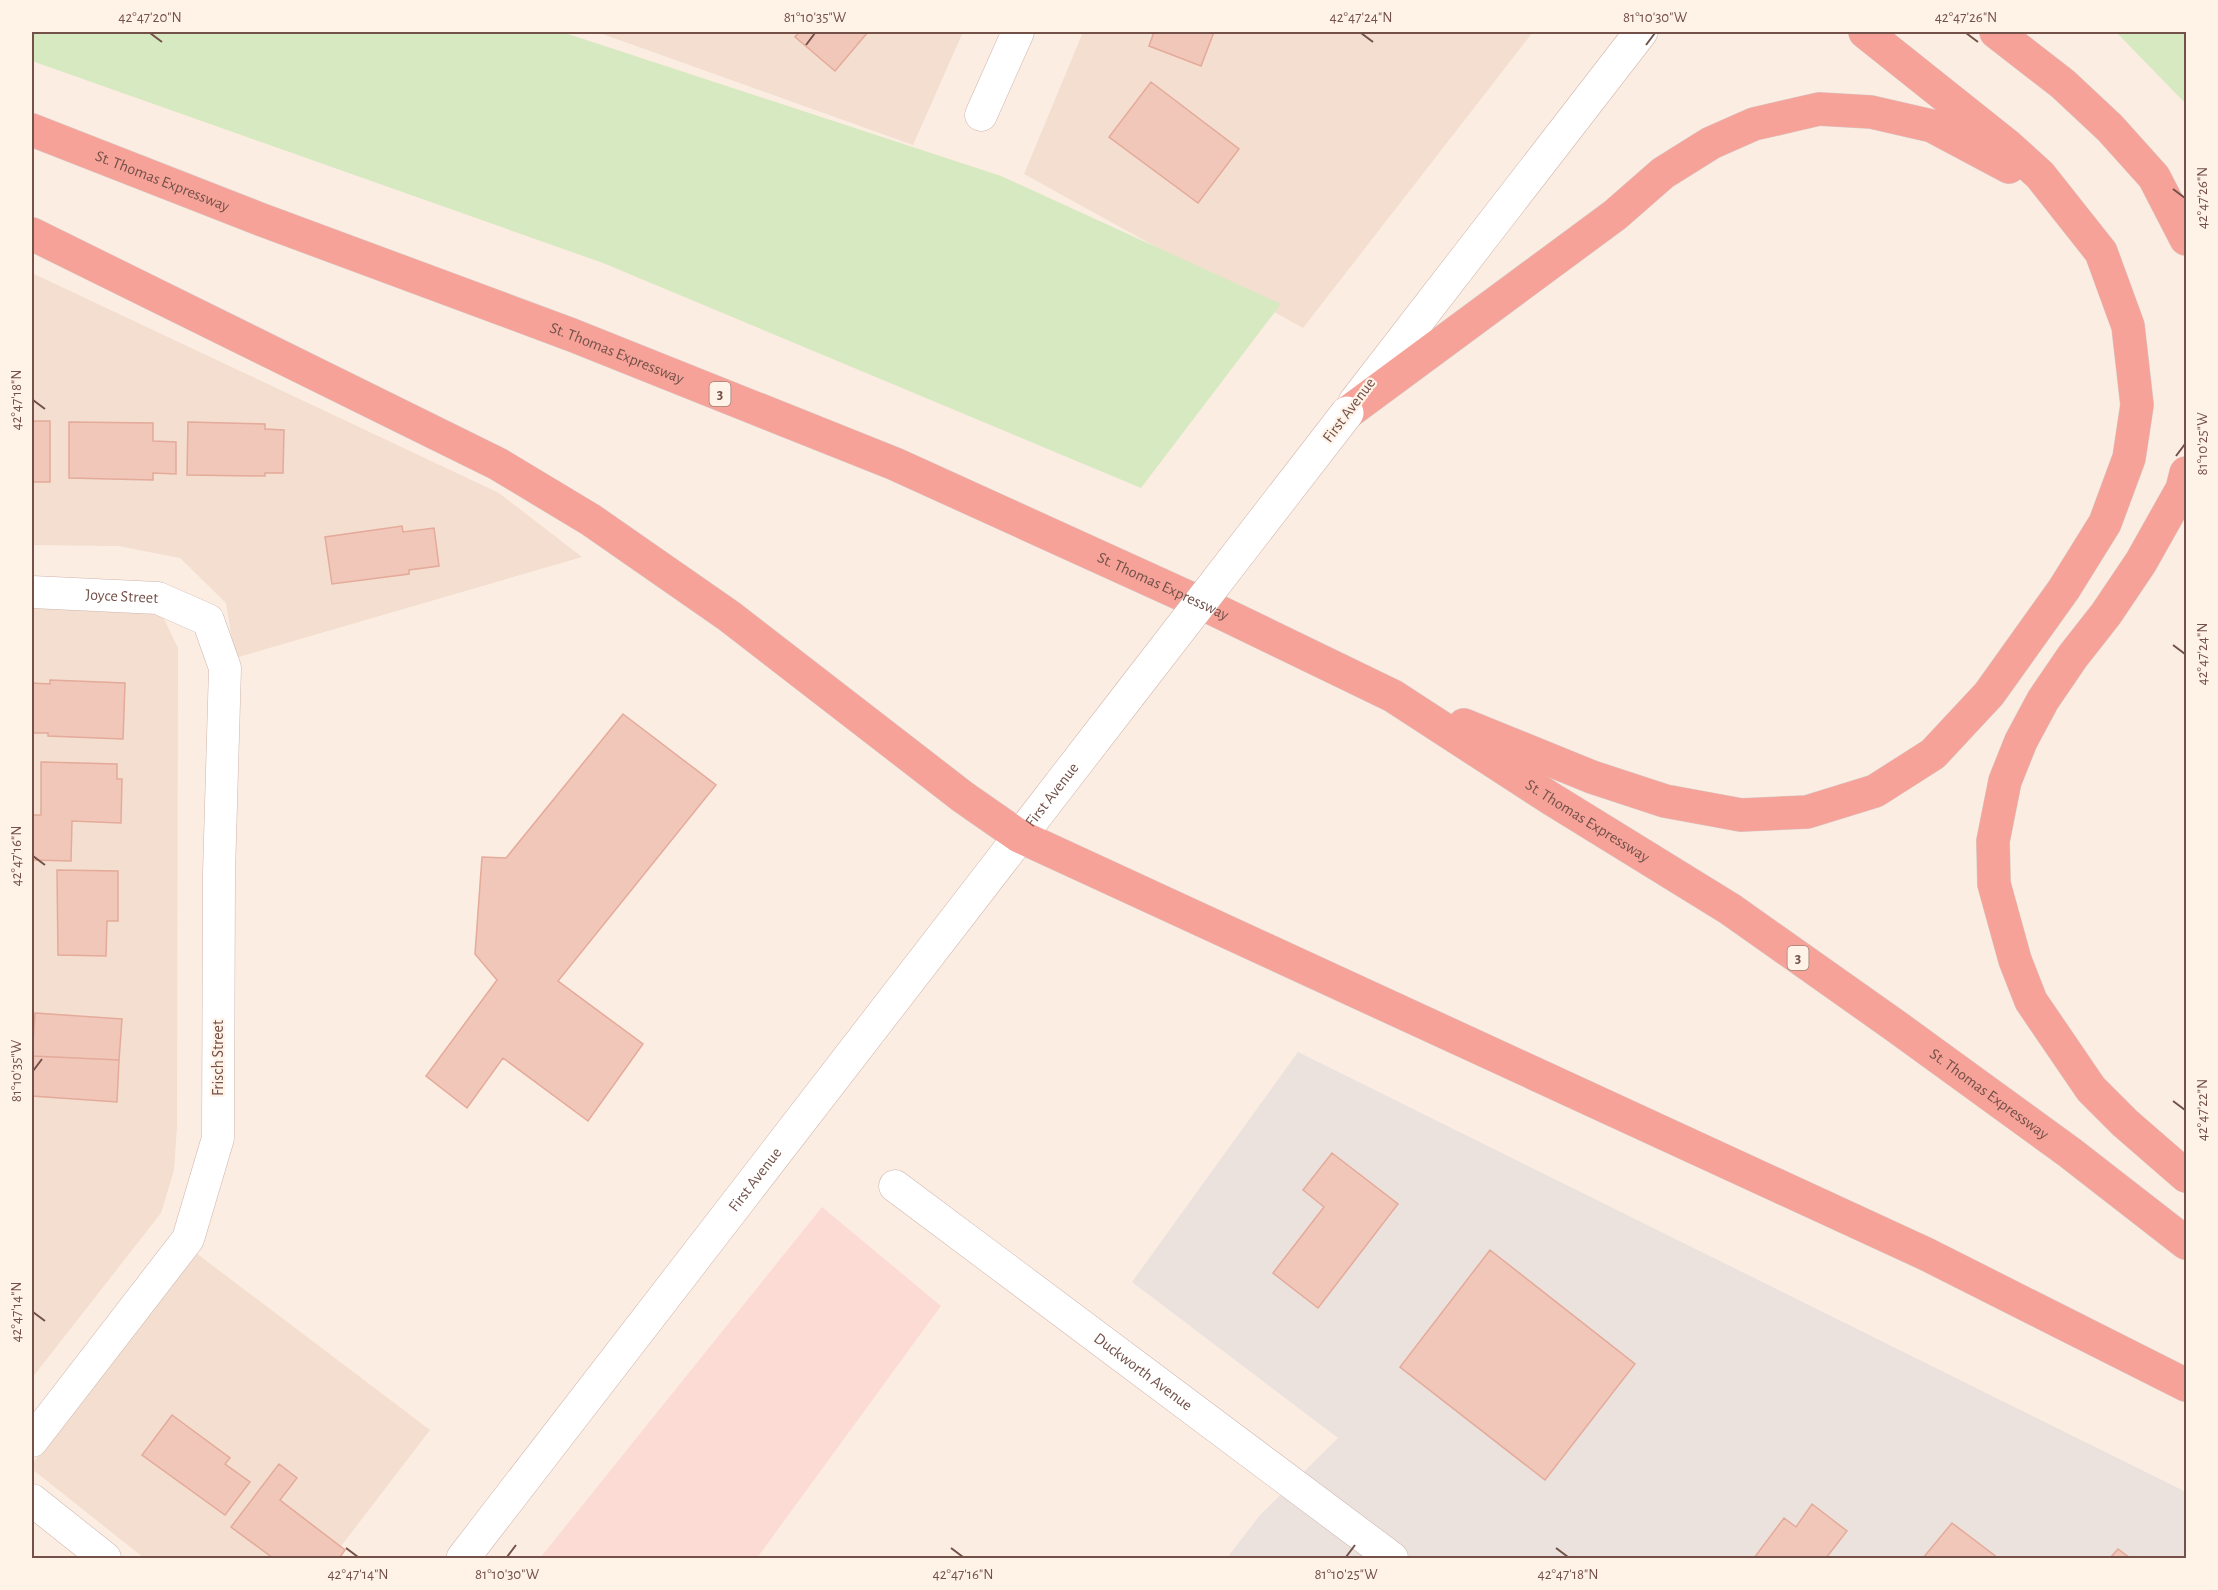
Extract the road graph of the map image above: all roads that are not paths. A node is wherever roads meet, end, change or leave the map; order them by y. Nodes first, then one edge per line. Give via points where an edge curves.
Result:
1 (1018, 32) edge
2 (1641, 32) edge
3 (1865, 32) edge
4 (1996, 32) edge
5 (981, 115) dead end
6 (32, 130) edge
7 (2078, 222) junction
8 (32, 234) edge
9 (2187, 239) edge
10 (1347, 413) junction
11 (2187, 473) edge
12 (32, 592) edge
13 (208, 620) joint
14 (1393, 696) junction
15 (1019, 836) junction
16 (2187, 1176) edge
17 (896, 1186) dead end
18 (2187, 1243) edge
19 (2187, 1385) edge
20 (32, 1441) edge
21 (32, 1500) edge
22 (105, 1558) edge
23 (463, 1558) edge
24 (1392, 1558) edge

1 - 5 street
2 - 10 main road, First Avenue
3 - 7 highway via 2008,146 2040,175
4 - 9 highway via 2063,84 2110,128 2154,177
6 - 14 highway, St. Thomas Expressway / 3 via 572,335 895,464 1205,605
7 - 10 highway via 2024,175 1932,126 1870,112 1819,109 1754,124 1711,143 1663,173 1615,215
7 - 14 highway via 2102,252 2128,326 2138,405 2129,458 2105,523 2064,589 1989,694 1934,754 1875,791 1807,812 1741,815 1665,801 1592,777
8 - 15 highway via 498,464 591,520 729,616
10 - 15 main road, First Avenue, bridge
11 - 16 highway via 2141,562 2043,700 2021,741 2005,781 1993,841 1994,884 2031,1001 2091,1089
12 - 13 street, Joyce Street via 158,598
13 - 20 street, Frisch Street via 225,668 219,862 218,1138 188,1239
14 - 18 highway, St. Thomas Expressway / 3 via 1730,909 2050,1138
15 - 19 highway via 1926,1254
15 - 23 main road, First Avenue
17 - 24 street, Duckworth Avenue
21 - 22 street

